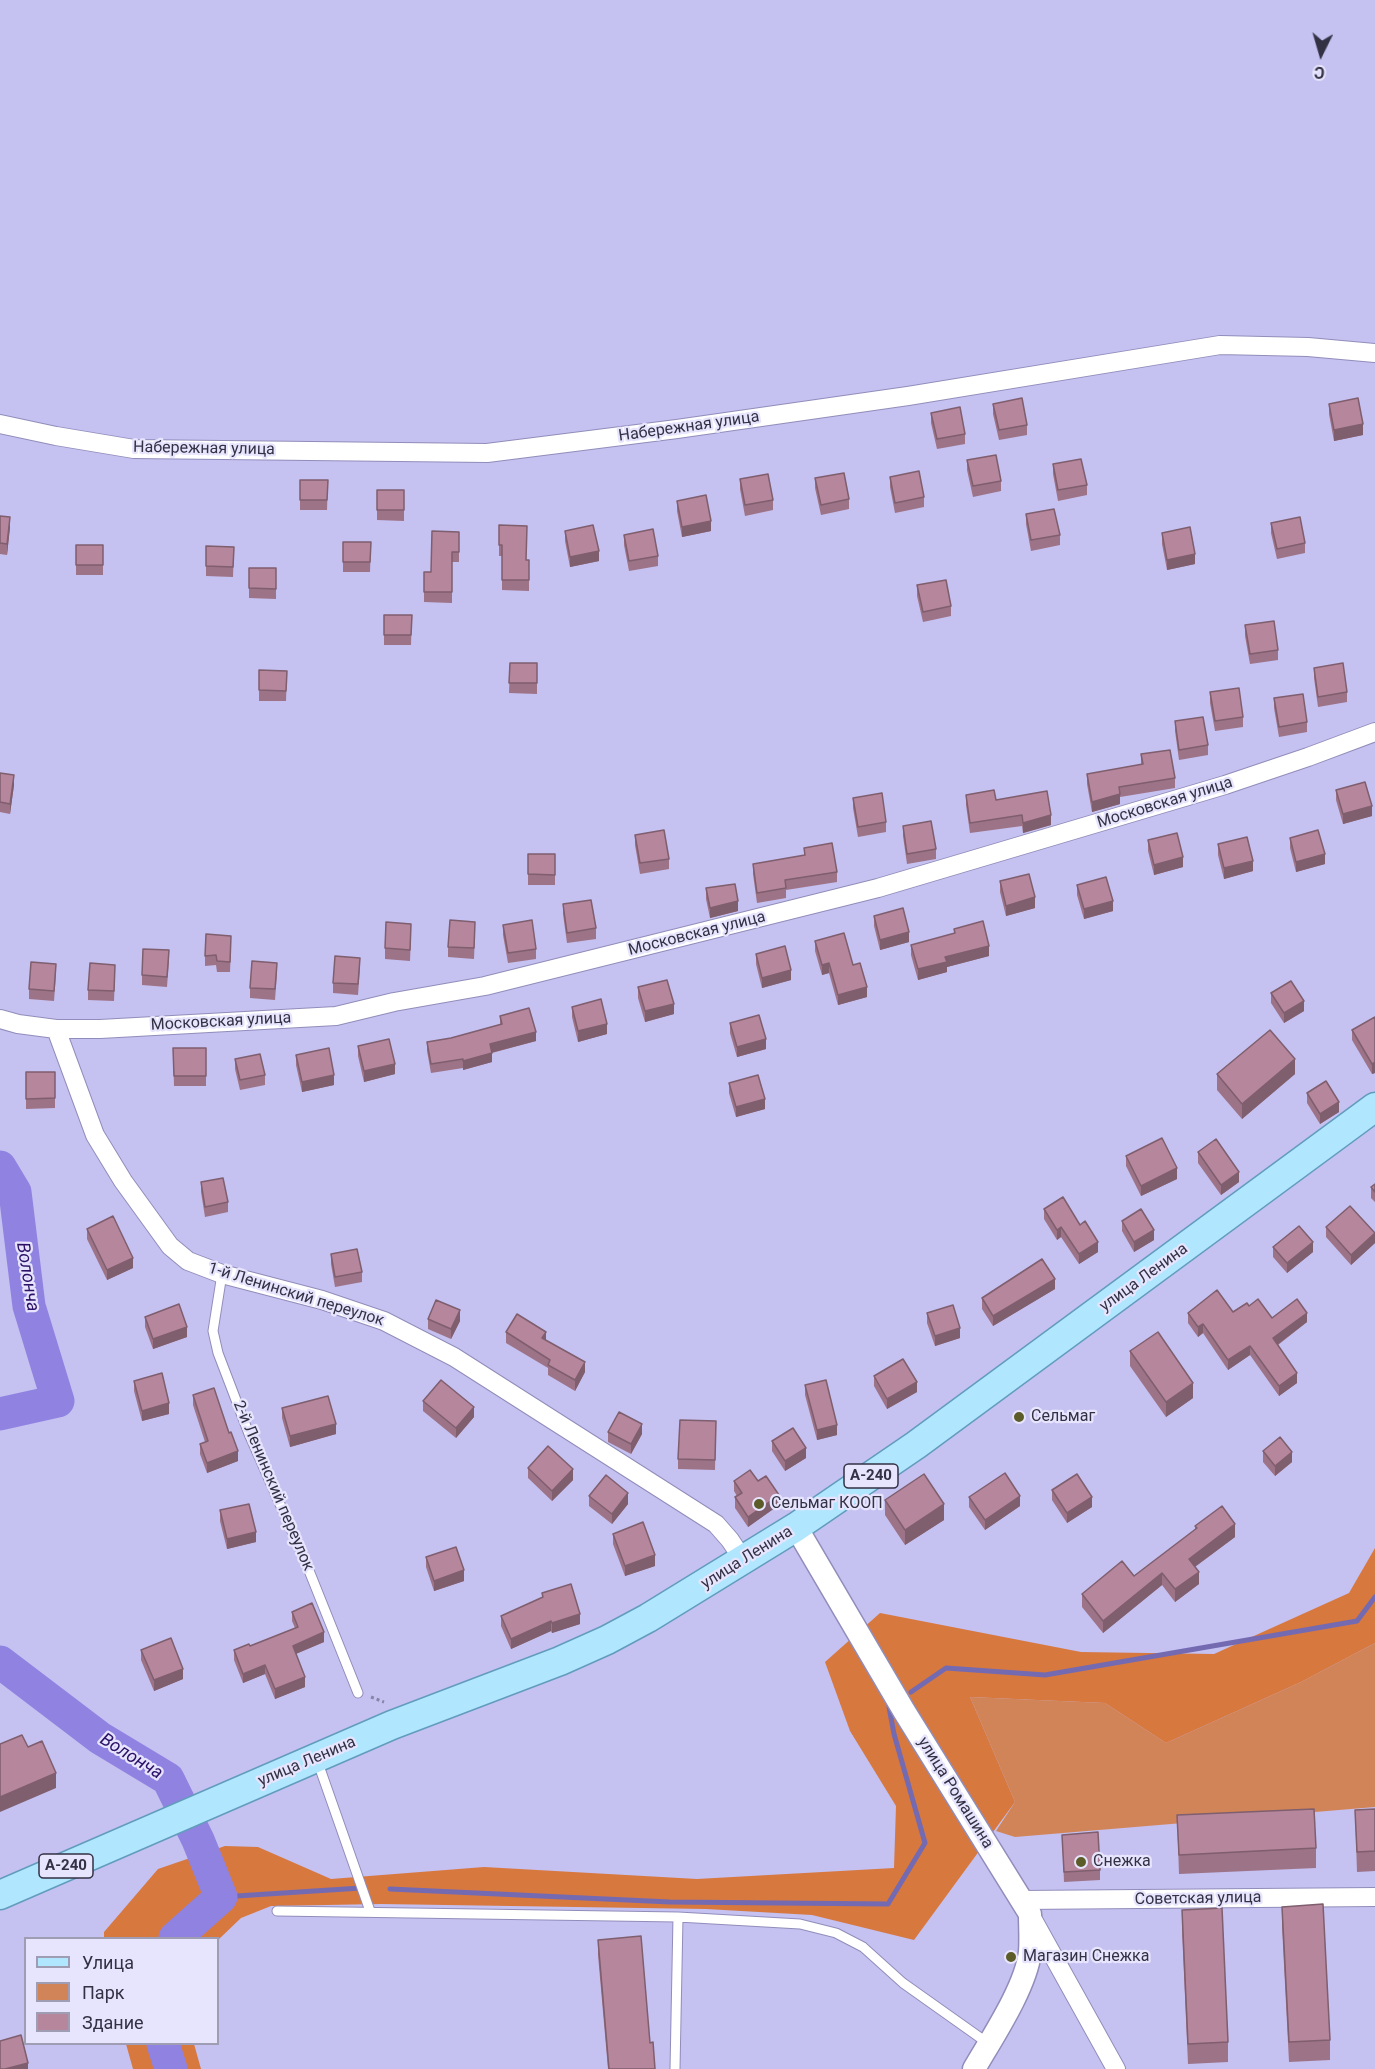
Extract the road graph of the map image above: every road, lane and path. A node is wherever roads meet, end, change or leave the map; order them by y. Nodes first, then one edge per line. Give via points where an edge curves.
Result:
1 (1375, 353) edge
2 (0, 424) edge
3 (1375, 732) edge
4 (0, 1019) edge
5 (56, 1029) junction
6 (1375, 1107) edge
7 (222, 1274) junction
8 (796, 1527) junction
9 (744, 1561) junction
10 (358, 1693) joint
11 (386, 1703) dead end
12 (316, 1758) junction
13 (0, 1895) edge
14 (1375, 1897) edge
15 (1025, 1907) junction
16 (277, 1911) dead end
17 (370, 1911) junction
18 (678, 1917) junction
19 (989, 2044) junction
20 (675, 2069) edge
21 (974, 2069) edge
22 (1116, 2069) edge

1 - 2 street, Набережная улица via 1220,345 908,396 487,453 134,449
3 - 5 street, Московская улица via 1225,785 878,888 485,986 336,1016
4 - 5 street, Московская улица
5 - 7 street, 1-й Ленинский переулок via 95,1135 123,1181 170,1246 188,1261
6 - 8 main road, улица Ленина / А-240 via 1001,1383
7 - 9 street, 1-й Ленинский переулок via 384,1321 454,1357 716,1524
7 - 10 lane, 2-й Ленинский переулок via 213,1331 218,1353
8 - 9 main road, улица Ленина / А-240
8 - 15 street, улица Ромашина
9 - 12 main road, улица Ленина / А-240 via 607,1640
10 - 11 path
12 - 13 main road, улица Ленина / А-240
12 - 17 lane
14 - 15 street, Советская улица
15 - 19 street via 1030,1953 1022,1980
15 - 22 street
16 - 17 lane
17 - 18 lane
18 - 19 lane via 800,1924 836,1933 863,1947 903,1983
18 - 20 lane
19 - 21 street

